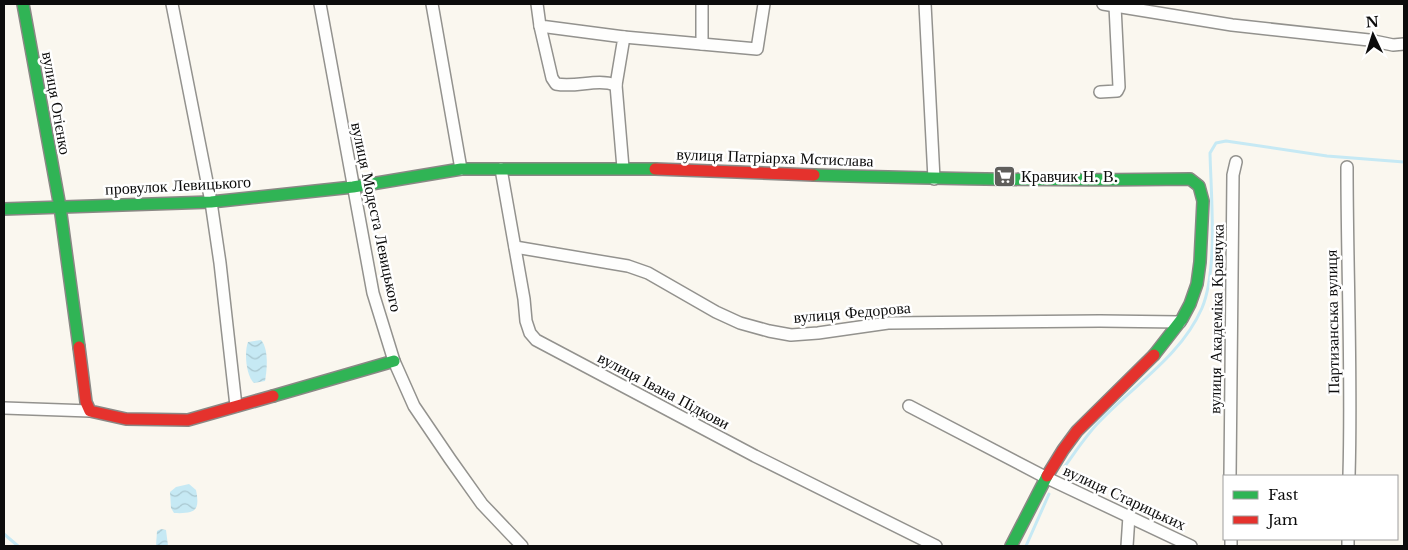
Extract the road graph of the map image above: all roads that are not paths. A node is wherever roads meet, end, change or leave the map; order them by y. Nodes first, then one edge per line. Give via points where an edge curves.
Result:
1 (23, 4) edge
2 (172, 4) edge
3 (320, 4) edge
4 (432, 4) edge
5 (537, 4) edge
6 (702, 4) edge
7 (764, 4) edge
8 (925, 4) edge
9 (1103, 4) edge
10 (1115, 6) junction
11 (540, 26) junction
12 (624, 37) junction
13 (702, 44) junction
14 (1399, 45) edge
15 (1404, 54) edge
16 (616, 85) junction
17 (1100, 92) dead end
18 (1236, 162) dead end
19 (1347, 167) dead end
20 (623, 168) junction
21 (461, 169) junction
22 (501, 169) junction
23 (934, 179) junction
24 (353, 187) junction
25 (211, 202) junction
26 (60, 207) junction
27 (4, 209) edge
28 (515, 246) junction
29 (1180, 322) junction
30 (394, 361) junction
31 (236, 406) junction
32 (909, 406) dead end
33 (4, 408) edge
34 (90, 411) junction
35 (1230, 475) edge
36 (1349, 475) edge
37 (1045, 477) junction
38 (1129, 516) junction
39 (522, 546) edge
40 (936, 546) edge
41 (1011, 546) edge
42 (1127, 546) edge
43 (1191, 546) edge

1 - 26 street, вулиця Огієнко
2 - 25 street
3 - 24 street, вулиця Модеста Левицького
4 - 21 street
5 - 11 street
6 - 13 street
7 - 13 street via 757,49
8 - 23 street
9 - 10 street
10 - 14 street via 1232,25
10 - 17 street via 1119,87 1117,91
11 - 12 street
11 - 16 street via 556,84 566,86 606,81
12 - 13 street
12 - 16 street
14 - 15 street
16 - 20 street
18 - 35 street, вулиця Академіка Кравчука via 1233,175
19 - 36 street, Партизанська вулиця
20 - 22 street, вулиця Патріарха Мстислава
20 - 23 street, вулиця Патріарха Мстислава
21 - 22 street, вулиця Патріарха Мстислава
21 - 24 street, вулиця Патріарха Мстислава
22 - 28 street, вулиця Івана Підкови
23 - 29 street, вулиця Патріарха Мстислава via 1190,179 1198,182 1203,199 1199,270 1196,288
24 - 25 street, провулок Левицького
24 - 30 street, вулиця Модеста Левицького via 373,293
25 - 26 street, провулок Левицького
25 - 31 street
26 - 27 street, провулок Левицького
26 - 34 street, вулиця Огієнко via 86,402
28 - 29 street, вулиця Федорова via 628,266 648,273 732,319 791,335 888,323
28 - 40 street, вулиця Івана Підкови via 526,321 536,340 755,456
29 - 37 street via 1156,352 1072,436
30 - 31 street
30 - 39 street, вулиця Модеста Левицького via 414,406 450,459 482,504
31 - 34 street via 188,420 126,419
32 - 37 street
33 - 34 street
37 - 38 street, вулиця Старицьких
37 - 41 street
38 - 42 street
38 - 43 street, вулиця Старицьких

